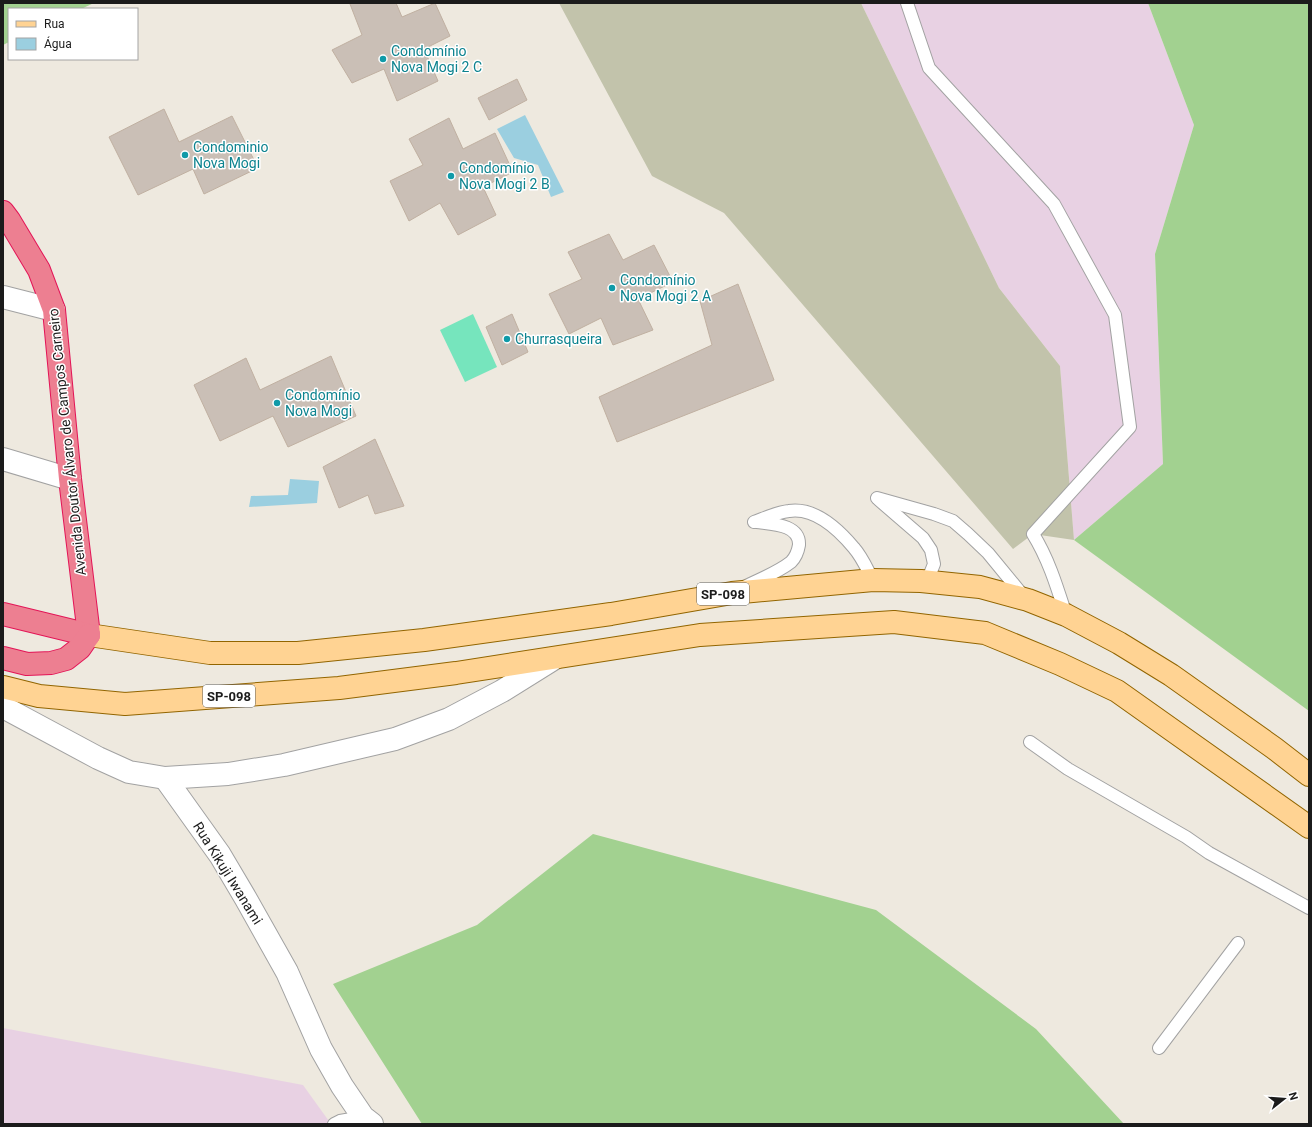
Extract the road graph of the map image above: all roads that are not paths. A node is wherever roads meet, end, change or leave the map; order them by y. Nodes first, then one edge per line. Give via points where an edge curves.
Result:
1 (907, 3) edge
2 (3, 212) edge
3 (3, 297) edge
4 (54, 310) junction
5 (3, 459) edge
6 (70, 479) junction
7 (873, 580) junction
8 (921, 581) junction
9 (732, 593) junction
10 (1028, 600) junction
11 (3, 614) edge
12 (1066, 615) junction
13 (89, 635) junction
14 (3, 658) edge
15 (555, 658) junction
16 (3, 687) edge
17 (3, 707) edge
18 (1030, 742) dead end
19 (1309, 775) edge
20 (165, 778) junction
21 (1309, 827) edge
22 (1309, 908) edge
23 (1238, 943) dead end
24 (1159, 1048) dead end
25 (368, 1120) edge
26 (334, 1124) edge

1 - 12 lane via 929,68 1054,204 1115,314 1130,427 1033,534 1043,549 1053,573
2 - 4 highway, Avenida Doutor Álvaro de Campos Carneiro via 39,270
3 - 4 street
4 - 6 highway, Avenida Doutor Álvaro de Campos Carneiro
5 - 6 street
6 - 13 highway, Avenida Doutor Álvaro de Campos Carneiro
7 - 8 main road, SP-098
7 - 9 main road, SP-098
7 - 9 lane via 855,549 819,516 804,511 789,511 754,522 786,527 795,532 799,540 798,550 792,560 780,569
8 - 10 main road, SP-098 via 980,587
8 - 10 lane via 930,574 934,564 931,550 923,538 877,498 953,521 988,553
9 - 13 main road, SP-098 via 611,614 298,653 210,653
10 - 12 main road, SP-098
11 - 13 highway, SP-098
12 - 19 main road, SP-098 via 1171,675
13 - 14 highway via 80,648 66,659 51,663 27,664
15 - 16 main road, SP-098 via 338,688 126,704 39,696
15 - 20 street via 449,719 395,739 284,765 228,774
15 - 21 main road, SP-098 via 700,635 894,622 985,633 1117,691
17 - 20 street via 123,770
18 - 22 lane via 1068,769
20 - 25 street, Rua Kikuji Iwanami via 220,855 287,972 321,1049 342,1086
23 - 24 lane
25 - 26 lane via 340,1121

